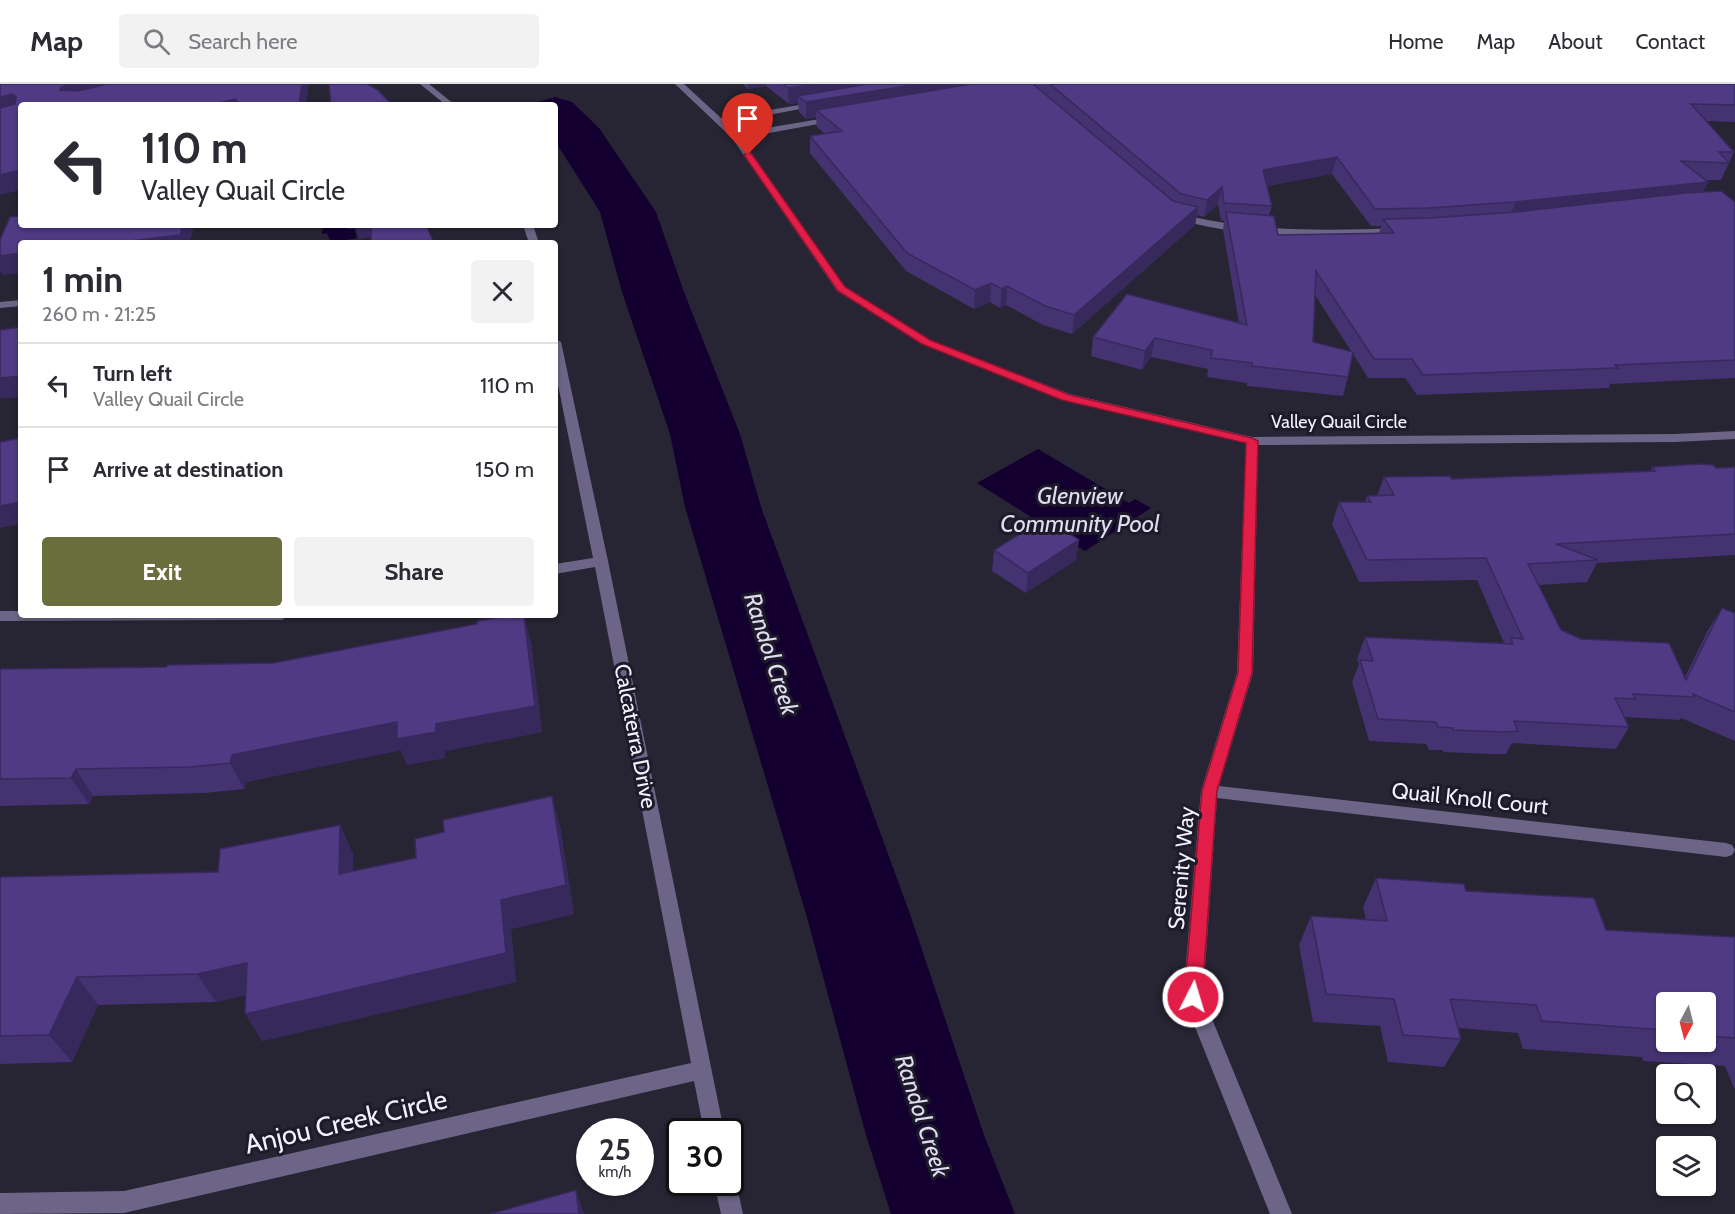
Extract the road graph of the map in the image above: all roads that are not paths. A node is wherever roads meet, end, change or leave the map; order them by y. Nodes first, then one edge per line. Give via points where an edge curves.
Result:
1 (424, 84) edge
2 (679, 84) edge
3 (447, 102) edge
4 (826, 103) edge
5 (851, 116) edge
6 (720, 121) junction
7 (735, 136) junction
8 (1165, 207) edge
9 (1412, 230) edge
10 (18, 303) edge
11 (0, 306) edge
12 (558, 356) edge
13 (1735, 435) edge
14 (1252, 441) junction
15 (601, 561) junction
16 (558, 568) edge
17 (0, 616) edge
18 (18, 616) edge
19 (1209, 791) junction
20 (1726, 850) dead end
21 (702, 1070) junction
22 (711, 1118) edge
23 (728, 1196) edge
24 (0, 1204) edge
25 (732, 1214) edge
26 (1281, 1214) edge

1 - 3 street
2 - 6 street, Valley Quail Circle
4 - 6 street
5 - 7 street
6 - 7 street, Valley Quail Circle
7 - 14 street, Valley Quail Circle via 841,289 926,342 1066,397
8 - 9 street via 1174,215 1220,226 1330,233
10 - 11 street
12 - 15 street, Calcaterra Drive
13 - 14 street, Valley Quail Circle
14 - 19 street, Serenity Way via 1245,673
15 - 16 street
15 - 21 street, Calcaterra Drive
17 - 18 street
19 - 20 street, Quail Knoll Court
19 - 26 street, Serenity Way via 1193,997
21 - 22 street, Calcaterra Drive
21 - 24 street, Anjou Creek Circle via 124,1202
23 - 25 street

